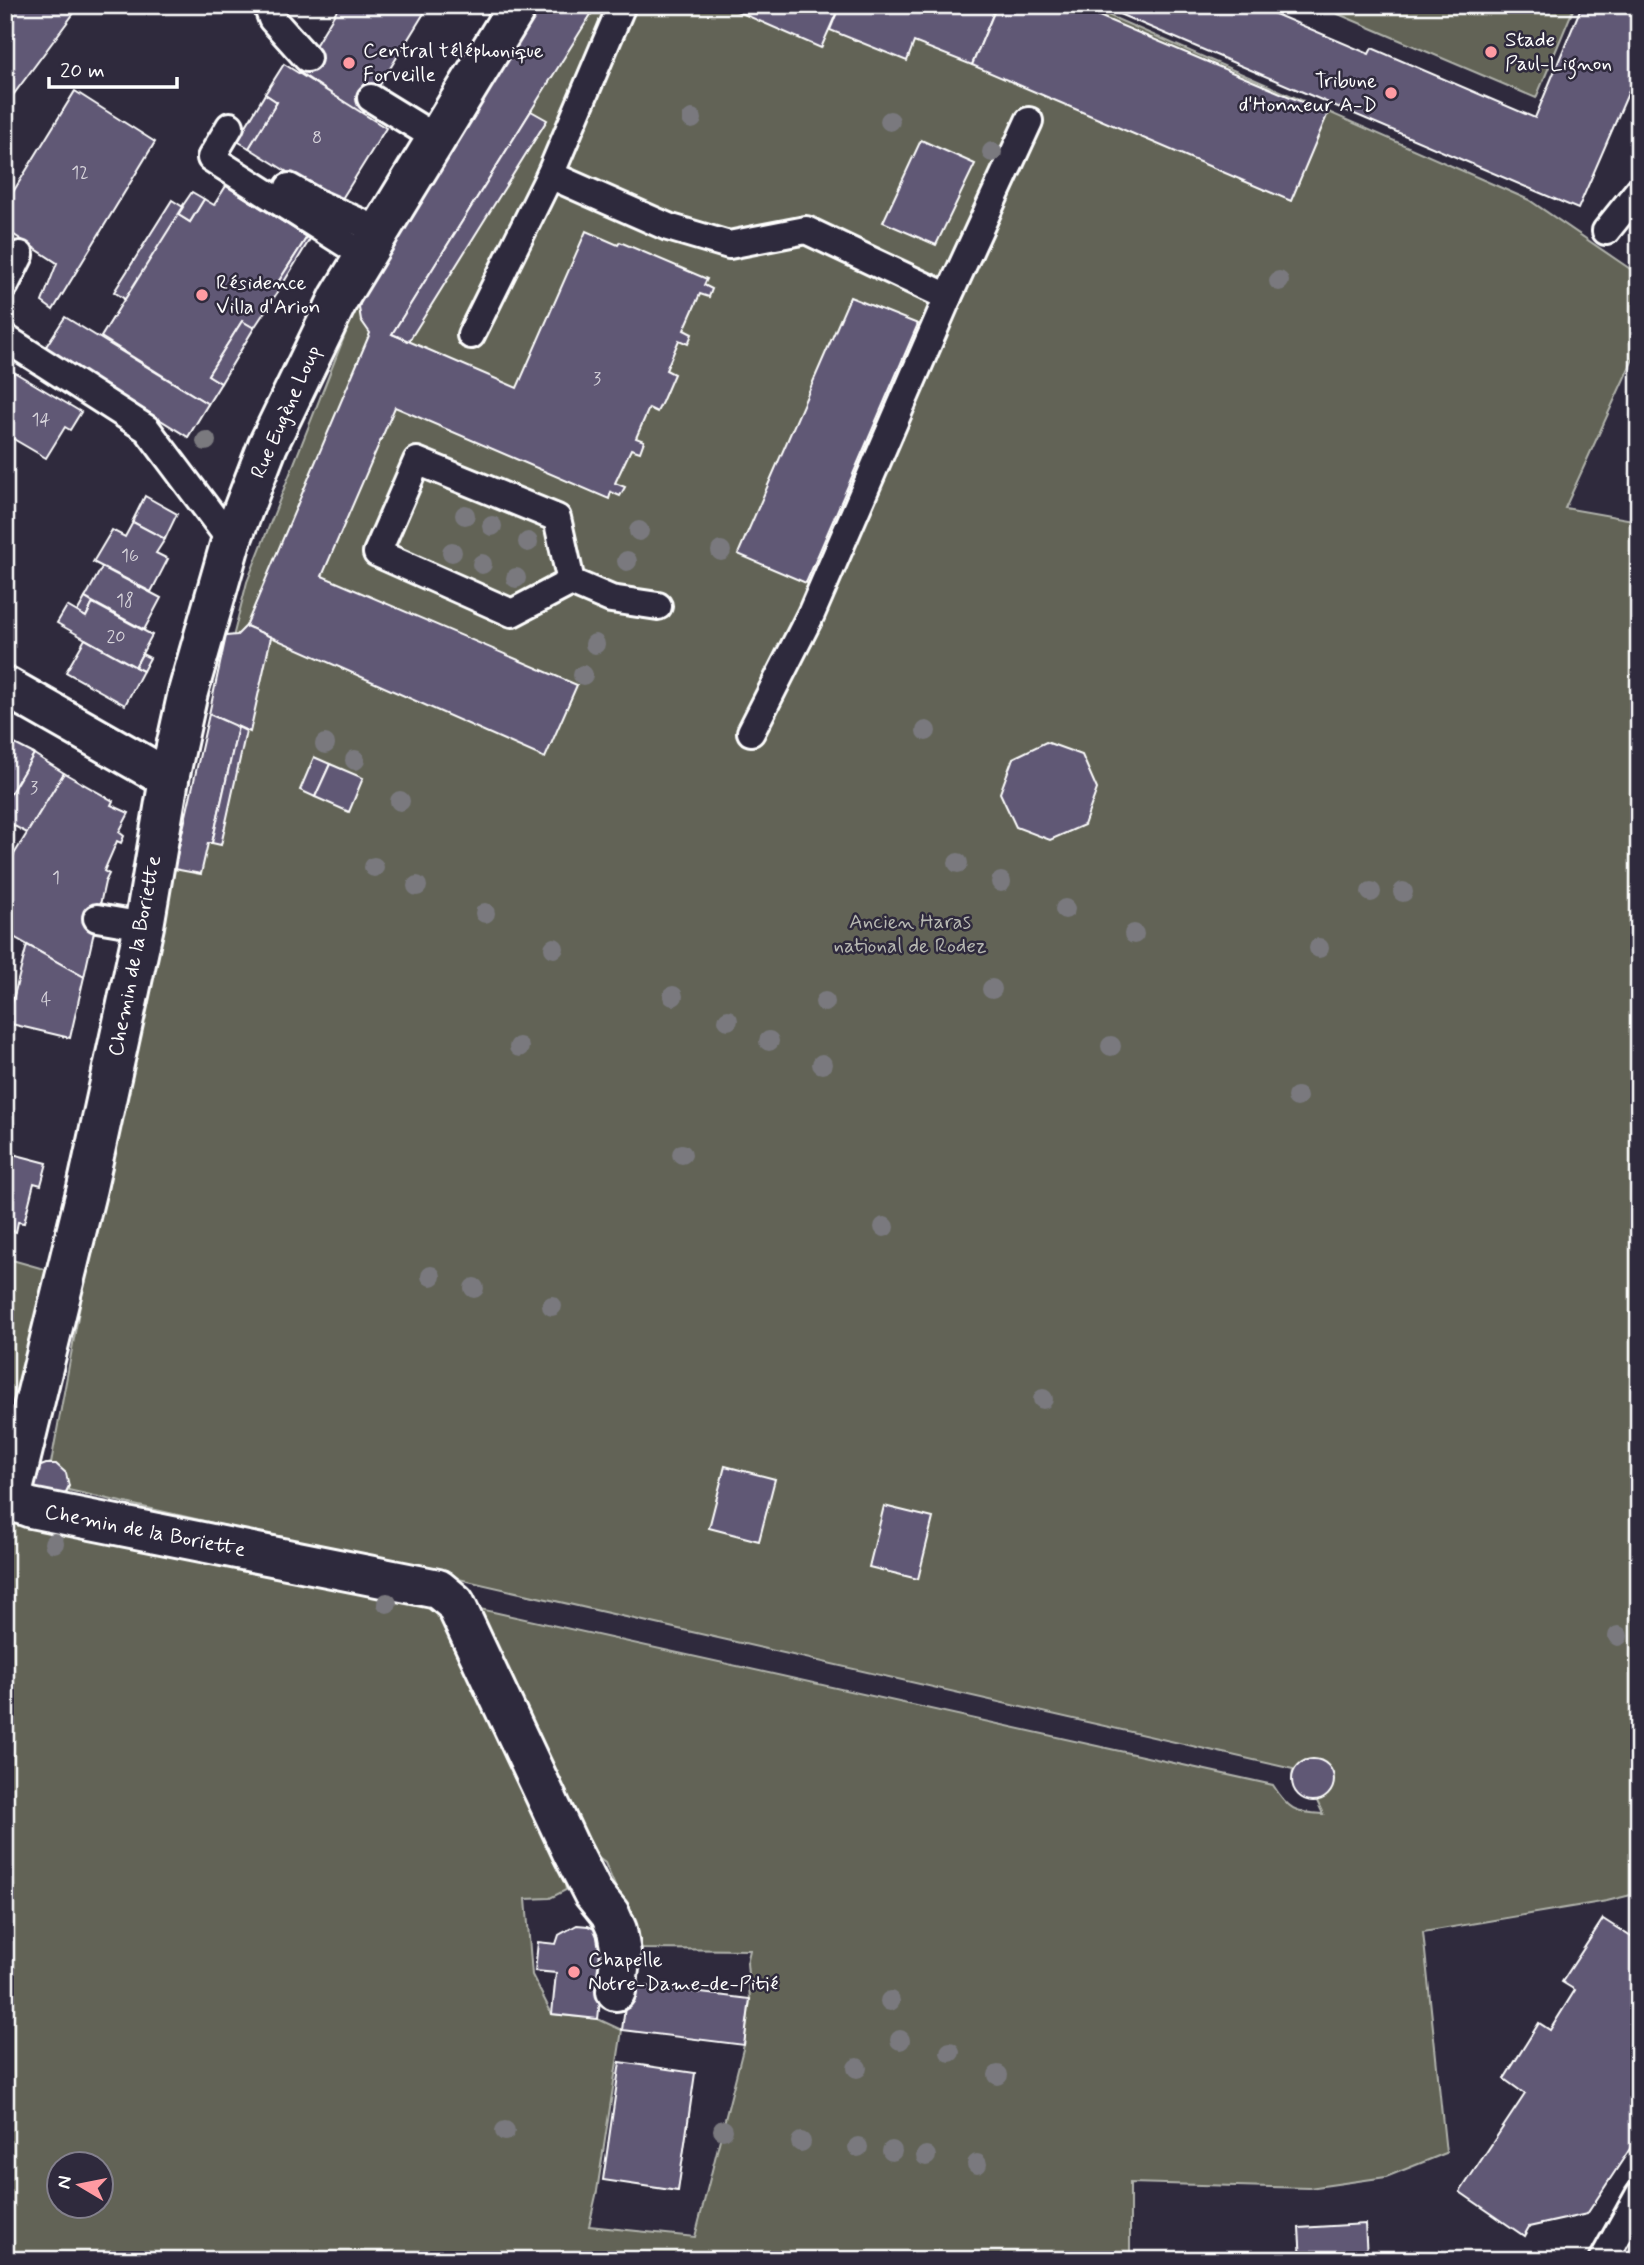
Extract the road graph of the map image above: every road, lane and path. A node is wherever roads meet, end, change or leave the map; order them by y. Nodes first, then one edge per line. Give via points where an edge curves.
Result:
1 (267, 5) edge
2 (519, 5) edge
3 (622, 5) edge
4 (307, 58) dead end
5 (371, 99) dead end
6 (1029, 121) dead end
7 (230, 126) dead end
8 (436, 138) junction
9 (551, 175) junction
10 (289, 187) dead end
11 (1639, 190) edge
12 (1606, 231) dead end
13 (372, 244) junction
14 (20, 256) dead end
15 (5, 285) edge
16 (948, 297) junction
17 (471, 335) dead end
18 (5, 338) edge
19 (231, 541) junction
20 (571, 582) junction
21 (658, 606) dead end
22 (5, 686) edge
23 (751, 732) dead end
24 (169, 779) junction
25 (97, 918) dead end
26 (144, 926) junction
27 (615, 1991) dead end
28 (1639, 2195) edge
29 (1603, 2260) edge

1 - 4 lane via 272,19
2 - 8 street, Rue Eugène Loup
3 - 9 lane
5 - 8 lane
6 - 16 lane
7 - 13 lane via 211,158
8 - 13 street, Rue Eugène Loup
9 - 16 lane via 668,227 729,246 806,230
9 - 17 lane
10 - 13 lane
11 - 12 lane
13 - 19 street, Rue Eugène Loup via 339,298 268,445
14 - 15 lane
16 - 23 lane via 811,614
18 - 19 lane via 147,429
19 - 24 street, Rue Eugène Loup via 188,692
20 - 20 lane via 557,519 417,461 377,553 512,612
20 - 21 lane via 611,599
22 - 24 street
24 - 26 street, Chemin de la Boriette
25 - 26 lane
26 - 27 street, Chemin de la Boriette via 87,1188 13,1490 15,1502 438,1589 455,1603 570,1850 593,1894 610,1913 621,1953
28 - 29 lane

